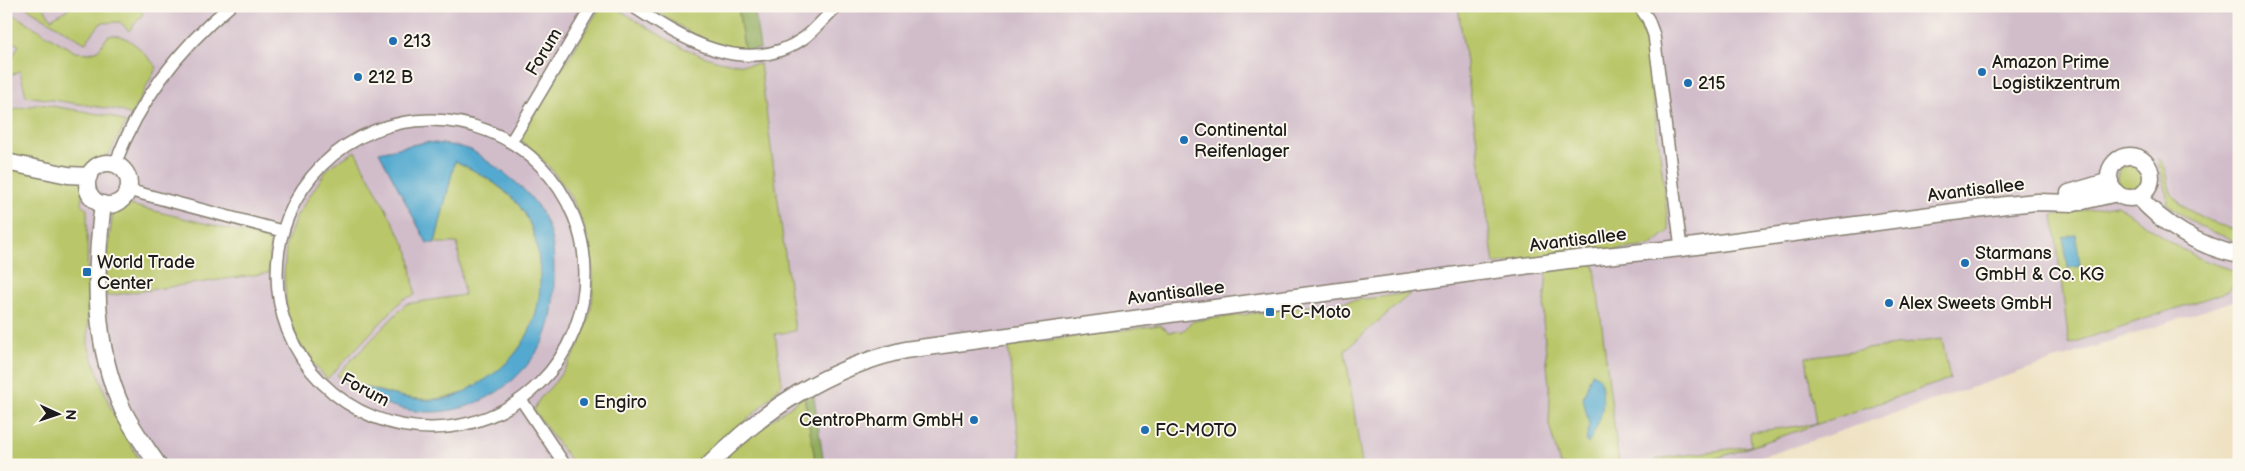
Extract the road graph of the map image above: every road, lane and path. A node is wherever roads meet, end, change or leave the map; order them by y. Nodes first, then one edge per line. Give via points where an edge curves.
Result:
1 (230, 6) edge
2 (592, 6) edge
3 (632, 6) edge
4 (837, 6) edge
5 (1639, 6) edge
6 (510, 142) junction
7 (6, 162) edge
8 (115, 164) junction
9 (6, 172) edge
10 (88, 183) junction
11 (2114, 187) junction
12 (128, 190) junction
13 (2143, 193) junction
14 (103, 204) junction
15 (282, 231) junction
16 (2239, 245) edge
17 (1681, 248) junction
18 (2239, 256) edge
19 (522, 401) junction
20 (158, 465) edge
21 (565, 465) edge
22 (708, 465) edge

1 - 8 street via 193,39 167,69 134,119
2 - 6 street, Forum
3 - 4 street via 664,28 699,45 736,56 752,56 778,51 795,43
5 - 17 street via 1654,34
6 - 15 street, Forum via 482,128 448,121 419,120 360,134 332,154 309,180
6 - 19 street, Forum via 549,174 567,200 579,229 585,260 577,324 564,352 546,378
7 - 10 street via 68,175
8 - 10 street via 96,166
8 - 12 street via 126,176
9 - 10 street
10 - 14 street via 96,201
11 - 13 street, Avantisallee via 2131,198
11 - 13 street via 2110,172 2114,163 2135,156 2150,169 2151,179
11 - 17 street, Avantisallee via 2074,202 2037,202
12 - 14 street via 119,201
12 - 15 street
13 - 16 street via 2210,235
13 - 18 street via 2146,206 2179,231 2206,246
14 - 20 street via 97,284 108,367 123,410
15 - 19 street, Forum via 276,273 279,301 288,334 324,388 367,415 419,428 475,422
17 - 22 street, Avantisallee via 905,350 849,367 800,392 767,412
19 - 21 street

